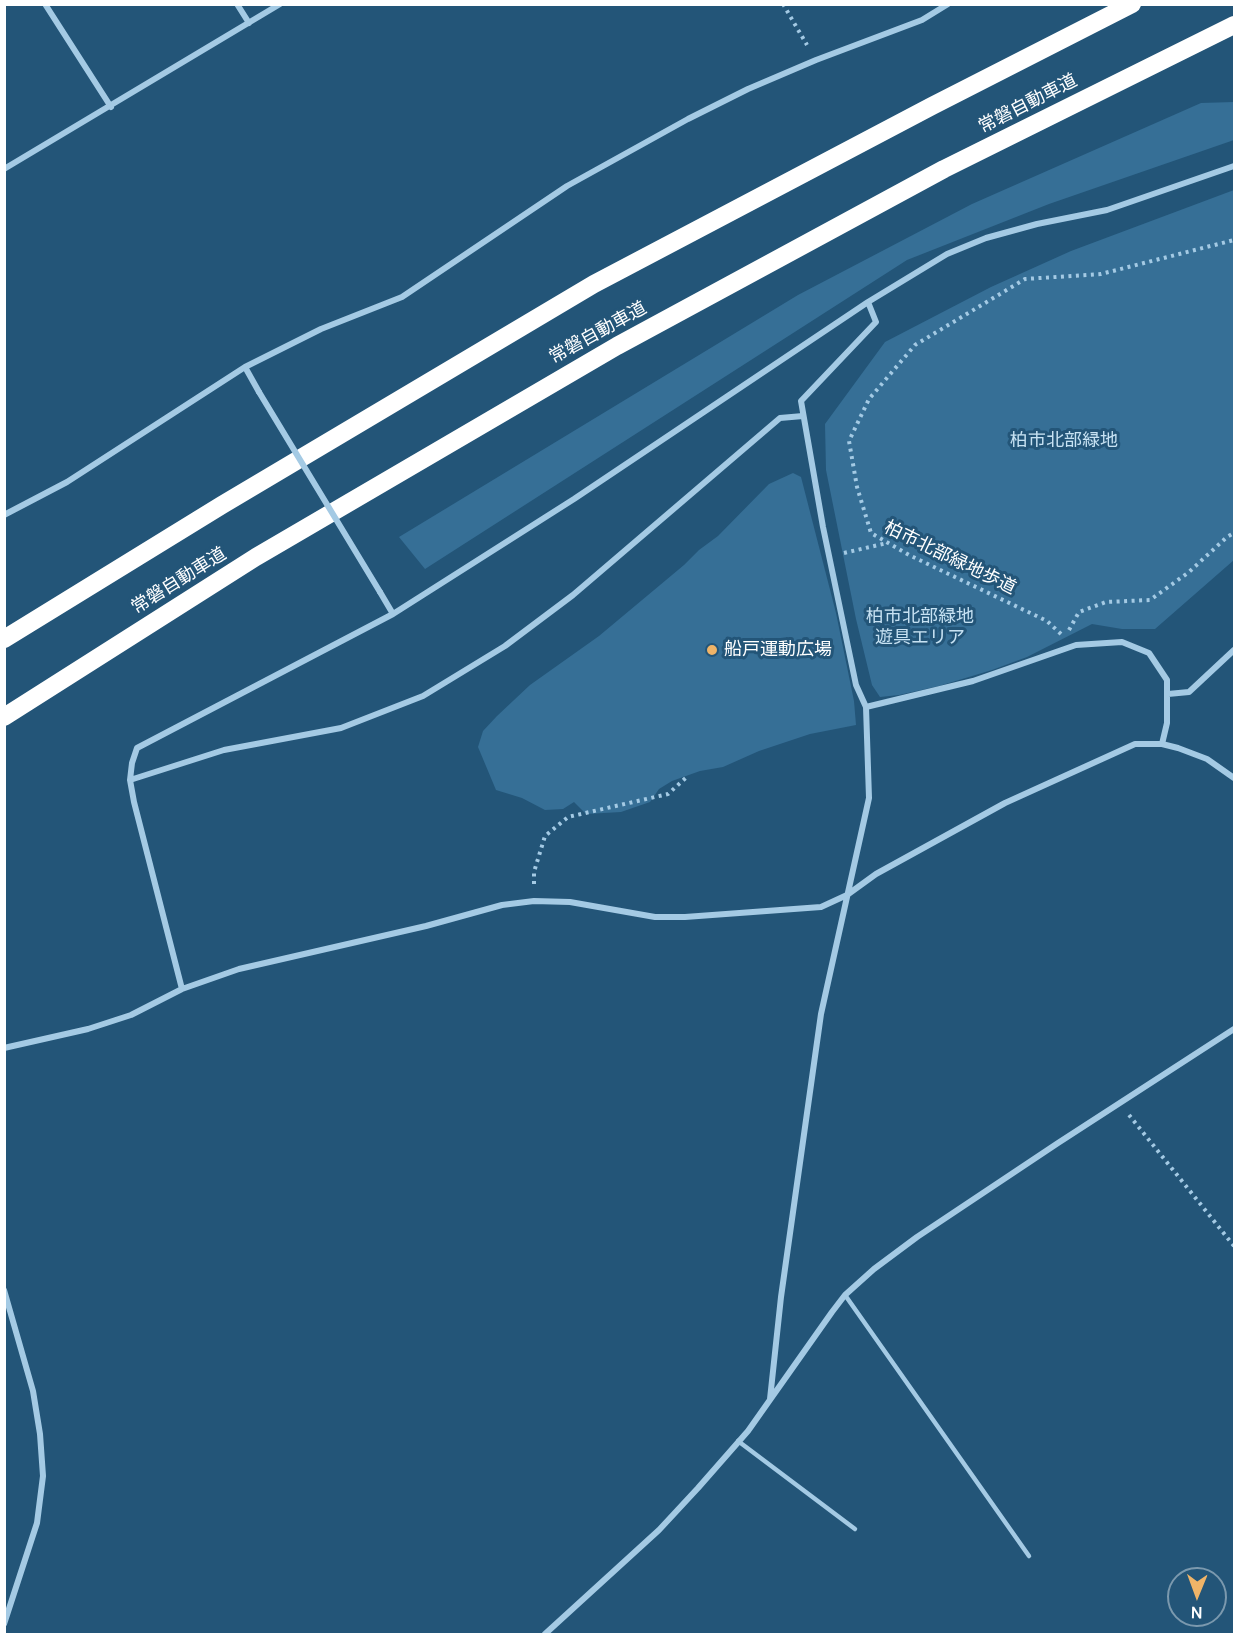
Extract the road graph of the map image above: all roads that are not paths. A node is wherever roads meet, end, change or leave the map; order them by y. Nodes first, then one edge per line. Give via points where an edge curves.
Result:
1 (45, 4) edge
2 (237, 4) edge
3 (280, 4) edge
4 (948, 4) edge
5 (1132, 4) edge
6 (249, 23) junction
7 (1234, 25) edge
8 (111, 107) junction
9 (1234, 166) edge
10 (4, 169) edge
11 (868, 302) junction
12 (245, 367) junction
13 (803, 416) junction
14 (4, 514) edge
15 (393, 614) junction
16 (4, 639) edge
17 (1234, 650) edge
18 (1168, 694) junction
19 (866, 707) junction
20 (4, 717) edge
21 (1162, 744) junction
22 (1234, 778) edge
23 (130, 780) junction
24 (847, 895) junction
25 (182, 989) junction
26 (1234, 1029) edge
27 (4, 1048) edge
28 (4, 1290) edge
29 (845, 1296) junction
30 (770, 1399) junction
31 (738, 1441) junction
32 (855, 1529) dead end
33 (1029, 1556) dead end
34 (4, 1624) edge
35 (545, 1635) edge

1 - 8 street
2 - 6 street
3 - 6 street
4 - 12 street via 922,20 747,89 567,186 402,297 321,329
5 - 16 highway via 594,284
6 - 8 street
7 - 20 highway, 常磐自動車道 via 944,169 617,346 256,556
8 - 10 street
9 - 11 street via 1107,210 986,238 948,255
11 - 13 street via 876,322 801,401
11 - 15 street via 584,493
12 - 14 street via 67,482
12 - 15 street, bridge
13 - 19 street via 856,685
13 - 23 street via 780,418 573,595 505,646 423,696 341,728 224,750
15 - 23 street via 137,748
17 - 18 street via 1189,692
18 - 19 street via 1167,680 1149,653 1122,642 1076,645 973,681
18 - 21 street
19 - 24 street via 869,798
21 - 22 street via 1207,759
21 - 24 street via 1135,744 1005,803 876,874
23 - 25 street
24 - 25 street via 821,907 685,917 655,917 570,902 502,905 238,969
24 - 30 street via 821,1014
25 - 27 street via 131,1016
26 - 29 street via 917,1237
28 - 34 street via 33,1391 43,1476 37,1523
29 - 30 street
29 - 33 lane
30 - 31 street
31 - 32 lane
31 - 35 street via 659,1530

